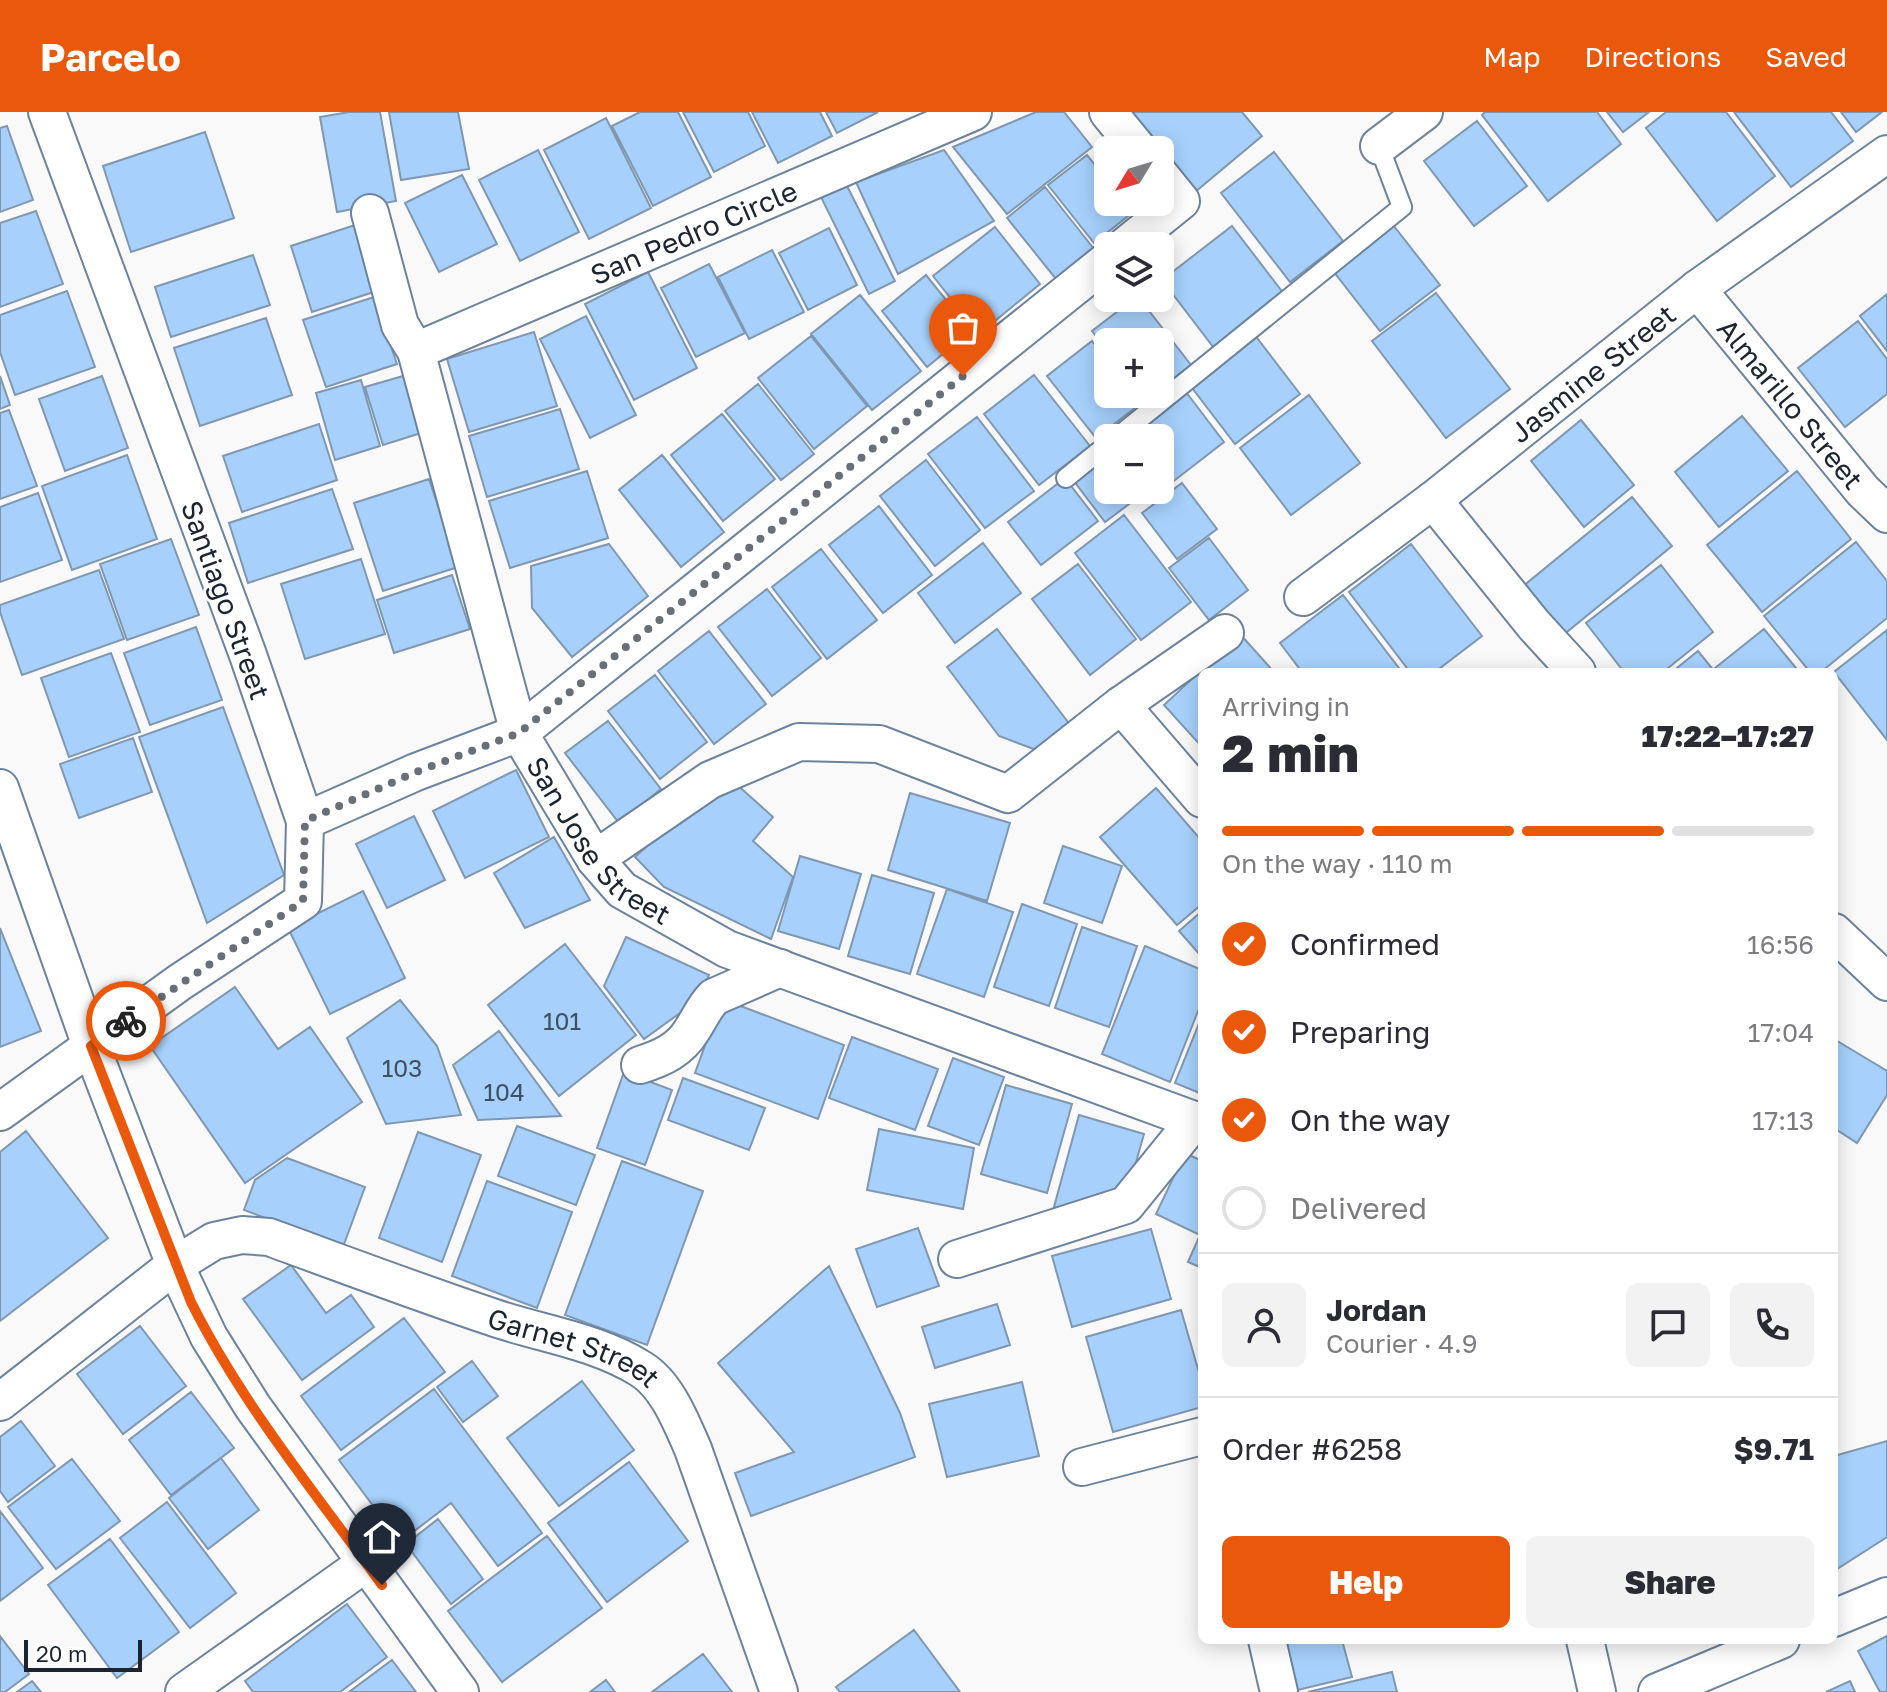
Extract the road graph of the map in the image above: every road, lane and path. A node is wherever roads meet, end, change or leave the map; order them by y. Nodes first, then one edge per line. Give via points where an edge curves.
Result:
1 (47, 112) edge
2 (973, 112) edge
3 (1108, 112) edge
4 (1424, 112) edge
5 (1128, 136) edge
6 (1379, 146) joint
7 (1887, 154) edge
8 (1174, 192) edge
9 (1174, 207) edge
10 (370, 213) dead end
11 (1162, 216) edge
12 (1142, 232) edge
13 (1094, 271) edge
14 (1697, 289) junction
15 (416, 351) junction
16 (1133, 424) edge
17 (1094, 455) edge
18 (1066, 478) dead end
19 (1433, 500) junction
20 (1887, 514) edge
21 (1303, 597) dead end
22 (1225, 633) dead end
23 (1573, 668) edge
24 (1121, 705) junction
25 (519, 733) junction
26 (0, 788) edge
27 (1198, 794) edge
28 (305, 821) junction
29 (595, 859) junction
30 (1838, 936) edge
31 (780, 968) junction
32 (1887, 982) edge
33 (91, 1046) junction
34 (640, 1065) dead end
35 (0, 1112) edge
36 (1198, 1121) edge
37 (1198, 1122) edge
38 (957, 1259) dead end
39 (175, 1265) junction
40 (0, 1402) edge
41 (1198, 1437) edge
42 (1082, 1467) dead end
43 (366, 1563) junction
44 (1887, 1596) edge
45 (1838, 1616) edge
46 (1268, 1644) edge
47 (1586, 1644) edge
48 (1771, 1644) edge
49 (184, 1692) edge
50 (460, 1692) edge
51 (779, 1692) edge
52 (1279, 1692) edge
53 (1597, 1692) edge
54 (1657, 1692) edge

1 - 28 street, Santiago Street
2 - 15 street, San Pedro Circle
3 - 5 street
4 - 6 street
6 - 16 lane via 1402,207
7 - 14 street, Jasmine Street
8 - 9 street via 1181,201
10 - 15 street, San Jose Street via 400,325
11 - 12 street
13 - 25 street
14 - 19 street, Jasmine Street
14 - 20 street, Almarillo Street
15 - 25 street, San Jose Street
17 - 18 lane
19 - 21 street, Jasmine Street
19 - 23 street
22 - 24 street
24 - 27 street
24 - 29 street via 1008,794 879,744 799,742 710,780
25 - 28 street
25 - 29 street, San Jose Street
26 - 33 street
28 - 33 street, Santiago Street via 303,901
29 - 31 street, San Jose Street via 622,890 727,949
30 - 32 street
31 - 34 street via 714,997 680,1046
31 - 36 street, San Jose Street
33 - 35 street
33 - 39 street
37 - 38 street via 1126,1205
39 - 40 street, Garnet Street
39 - 43 street via 238,1384
39 - 51 street, Garnet Street via 214,1241 269,1237 493,1318 604,1351 643,1370 663,1391 693,1449
41 - 42 street
43 - 49 street
43 - 50 street
44 - 45 street
46 - 52 street
47 - 53 street
48 - 54 street

